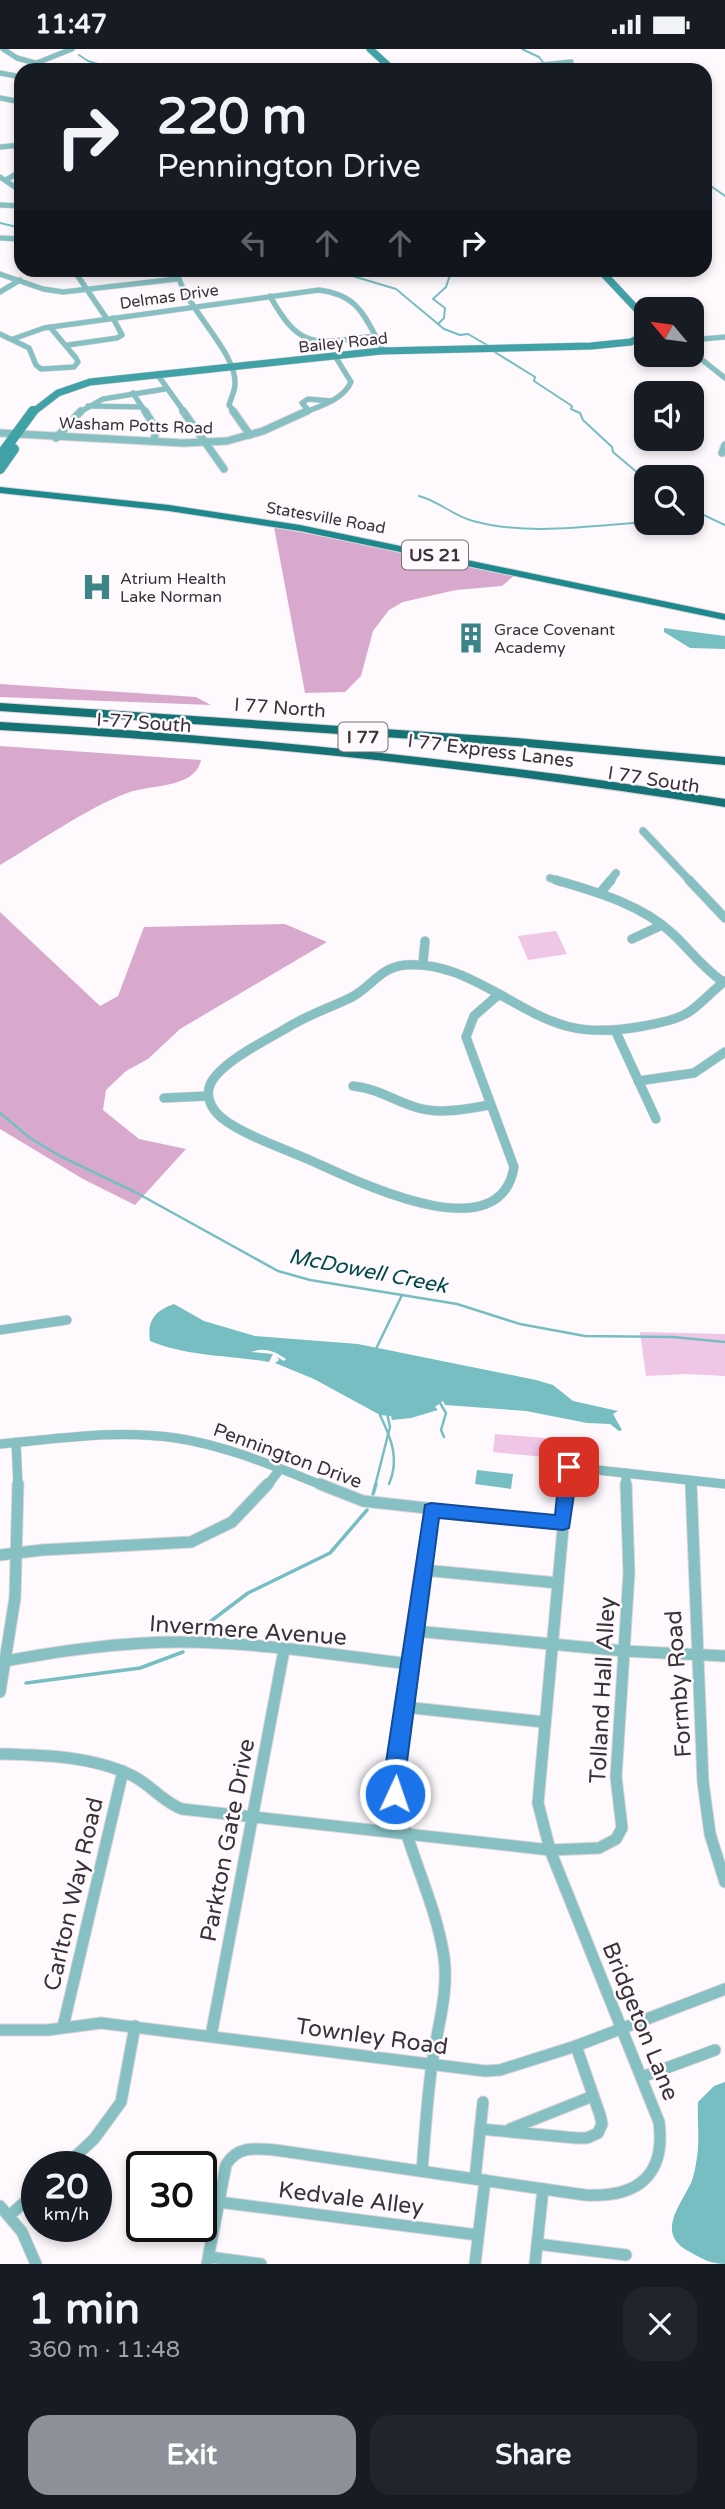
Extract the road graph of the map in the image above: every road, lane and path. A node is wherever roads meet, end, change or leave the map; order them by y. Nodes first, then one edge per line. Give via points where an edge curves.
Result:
1 (72, 49) edge
2 (370, 49) edge
3 (2, 50) edge
4 (571, 62) dead end
5 (31, 63) edge
6 (37, 63) edge
7 (385, 63) edge
8 (562, 63) edge
9 (0, 274) edge
10 (78, 277) edge
11 (607, 277) edge
12 (177, 279) joint
13 (20, 281) junction
14 (87, 290) junction
15 (0, 292) edge
16 (270, 296) junction
17 (634, 306) edge
18 (192, 307) junction
19 (110, 318) junction
20 (50, 327) junction
21 (0, 334) edge
22 (374, 336) junction
23 (725, 337) edge
24 (704, 338) edge
25 (13, 339) junction
26 (634, 339) edge
27 (68, 345) junction
28 (383, 351) junction
29 (335, 355) junction
30 (704, 361) edge
31 (231, 368) junction
32 (157, 375) junction
33 (725, 378) edge
34 (166, 389) junction
35 (133, 393) junction
36 (331, 401) junction
37 (86, 406) junction
38 (142, 407) junction
39 (309, 411) junction
40 (0, 433) edge
41 (20, 434) junction
42 (250, 435) junction
43 (56, 438) junction
44 (154, 441) junction
45 (205, 443) junction
46 (725, 445) edge
47 (722, 453) dead end
48 (0, 456) edge
49 (0, 469) edge
50 (224, 469) dead end
51 (0, 490) edge
52 (725, 617) edge
53 (0, 707) edge
54 (0, 714) edge
55 (0, 726) edge
56 (0, 733) edge
57 (184, 737) junction
58 (285, 753) junction
59 (725, 764) edge
60 (725, 803) edge
61 (725, 809) edge
62 (643, 831) dead end
63 (616, 873) dead end
64 (550, 878) dead end
65 (600, 893) junction
66 (725, 918) edge
67 (662, 925) junction
68 (632, 939) dead end
69 (425, 941) dead end
70 (423, 964) junction
71 (724, 982) edge
72 (498, 995) junction
73 (615, 1030) junction
74 (725, 1052) edge
75 (638, 1081) junction
76 (354, 1086) dead end
77 (208, 1097) junction
78 (164, 1098) dead end
79 (490, 1105) junction
80 (656, 1119) dead end
81 (67, 1320) dead end
82 (0, 1330) edge
83 (16, 1442) junction
84 (0, 1444) edge
85 (552, 1465) dead end
86 (569, 1467) junction
87 (280, 1469) junction
88 (626, 1473) junction
89 (691, 1481) junction
90 (725, 1484) edge
91 (431, 1510) junction
92 (563, 1523) junction
93 (19, 1552) junction
94 (0, 1555) edge
95 (423, 1570) junction
96 (558, 1583) junction
97 (415, 1631) junction
98 (552, 1644) junction
99 (284, 1650) junction
100 (624, 1651) junction
101 (698, 1655) junction
102 (725, 1656) edge
103 (3, 1661) edge
104 (410, 1664) junction
105 (0, 1692) edge
106 (404, 1707) junction
107 (544, 1722) junction
108 (0, 1754) edge
109 (123, 1771) junction
110 (253, 1818) junction
111 (406, 1836) junction
112 (550, 1850) junction
113 (725, 1882) edge
114 (725, 1989) edge
115 (135, 2026) junction
116 (63, 2027) junction
117 (620, 2028) junction
118 (0, 2030) edge
119 (211, 2036) junction
120 (576, 2046) junction
121 (715, 2050) dead end
122 (432, 2065) junction
123 (642, 2077) junction
124 (593, 2096) junction
125 (483, 2102) dead end
126 (480, 2129) junction
127 (509, 2130) junction
128 (81, 2151) edge
129 (422, 2171) junction
130 (480, 2180) junction
131 (543, 2189) junction
132 (21, 2201) edge
133 (218, 2202) junction
134 (5, 2211) edge
135 (478, 2235) junction
136 (537, 2244) junction
137 (626, 2255) dead end
138 (208, 2261) edge
139 (36, 2264) edge
140 (261, 2264) edge
141 (475, 2264) edge
142 (535, 2264) edge

1 - 6 street
2 - 7 street
3 - 5 street
4 - 8 street
9 - 13 street
10 - 14 street
11 - 17 street
12 - 14 street
12 - 18 street
13 - 14 street via 50,291
13 - 15 street
14 - 19 street
16 - 18 street, Delmas Drive
16 - 22 street via 291,330 304,338
16 - 22 street, Delmas Drive via 319,290 344,294 358,304
18 - 19 street, Delmas Drive
18 - 31 street
19 - 20 street, Delmas Drive
19 - 27 street via 122,335
20 - 25 street, Delmas Drive
20 - 27 street
21 - 25 street
22 - 28 street, Delmas Drive
23 - 24 street
25 - 27 street via 29,348 36,365 45,370 77,364
26 - 28 street, Bailey Road via 576,347
28 - 29 street, Bailey Road
29 - 31 street, Bailey Road
29 - 36 street via 351,382
30 - 33 street
31 - 32 street, Bailey Road
31 - 42 street via 235,382 229,405
32 - 34 street
32 - 41 street, Bailey Road via 78,385 44,401 46,405
34 - 35 street
34 - 45 street
35 - 37 street
35 - 38 street
36 - 39 street, Washam Potts Road
36 - 39 street via 308,399 302,403
37 - 38 street
37 - 43 street via 69,419
38 - 44 street via 156,429
39 - 42 street, Washam Potts Road
40 - 41 street, Washam Potts Road
41 - 43 street, Washam Potts Road
41 - 48 street, Bailey Road
41 - 49 street, Bailey Road
42 - 45 street, Washam Potts Road
43 - 44 street, Washam Potts Road
44 - 45 street, Washam Potts Road
45 - 50 street
46 - 47 street
51 - 52 main road, Statesville Road / US 21 via 180,509 309,529
53 - 59 highway, I 77 North / I 77 via 555,745
54 - 59 highway, I 77 Express Lanes / I 77
55 - 57 highway, I 77 Express Lanes / I 77
56 - 58 highway, I-77 South / I 77
57 - 58 highway
57 - 60 highway, I 77 Express Lanes / I 77 via 429,761
58 - 61 highway, I 77 South / I 77 via 491,775
62 - 66 street
63 - 65 street
64 - 65 street
65 - 67 street
67 - 68 street
67 - 71 street via 701,966
69 - 70 street
70 - 72 street via 444,968
70 - 77 street via 380,972 357,994 313,1013 234,1061 213,1078
71 - 73 street via 678,1017
72 - 73 street via 568,1029
72 - 79 street via 469,1020 465,1031
73 - 75 street
74 - 75 street via 699,1073
75 - 80 street
76 - 79 street via 435,1111
77 - 78 street
77 - 79 street via 223,1119 277,1146 400,1195 454,1209 488,1204 512,1182 512,1160
81 - 82 street
83 - 84 street, Pennington Drive
83 - 87 street, Pennington Drive via 113,1434 176,1438 228,1449
83 - 93 street
85 - 86 street
86 - 88 street
86 - 92 street, Bridgeton Lane
87 - 91 street, Pennington Drive via 363,1501
87 - 93 street via 248,1510 208,1537 174,1545
88 - 89 street
88 - 100 street, Tolland Hall Alley via 629,1543
89 - 90 street
89 - 101 street, Formby Road
91 - 92 street, Pennington Drive
91 - 95 street
92 - 96 street, Bridgeton Lane
93 - 94 street
93 - 103 street via 18,1587
95 - 96 street
95 - 97 street
96 - 98 street, Bridgeton Lane
97 - 98 street
97 - 104 street
98 - 100 street
98 - 107 street, Bridgeton Lane
99 - 103 street, Invermere Avenue via 151,1643 94,1646
99 - 104 street, Invermere Avenue
99 - 110 street, Parkton Gate Drive
100 - 101 street
100 - 112 street, Tolland Hall Alley via 616,1777 622,1828 616,1839 599,1848
101 - 102 street
101 - 113 street, Formby Road via 710,1845
103 - 105 street
104 - 106 street
106 - 107 street
106 - 111 street via 394,1781
107 - 112 street, Bridgeton Lane via 538,1803
108 - 109 street via 100,1764
109 - 110 street via 172,1806
109 - 116 street, Carlton Way Road
110 - 111 street
110 - 119 street, Parkton Gate Drive
111 - 112 street
111 - 122 street via 444,1961
112 - 117 street, Bridgeton Lane
114 - 117 street, Townley Road
115 - 116 street, Townley Road
115 - 119 street, Townley Road
115 - 128 street via 121,2102
116 - 118 street, Townley Road
117 - 120 street, Townley Road
117 - 123 street, Bridgeton Lane
119 - 122 street, Townley Road
120 - 122 street, Townley Road via 500,2070
120 - 124 street
121 - 123 street
122 - 129 street
123 - 131 street, Bridgeton Lane via 662,2140 660,2157 644,2181 609,2195
124 - 127 street
124 - 127 street via 602,2124 593,2136
125 - 126 street
126 - 127 street
126 - 130 street
129 - 130 street, Bridgeton Lane
129 - 133 street, Bridgeton Lane via 252,2148 236,2153 226,2165
130 - 131 street, Bridgeton Lane
130 - 135 street
131 - 136 street
132 - 134 street
133 - 135 street, Kedvale Alley
133 - 138 street
134 - 139 street via 26,2239
135 - 141 street
136 - 137 street
136 - 142 street
138 - 140 street

